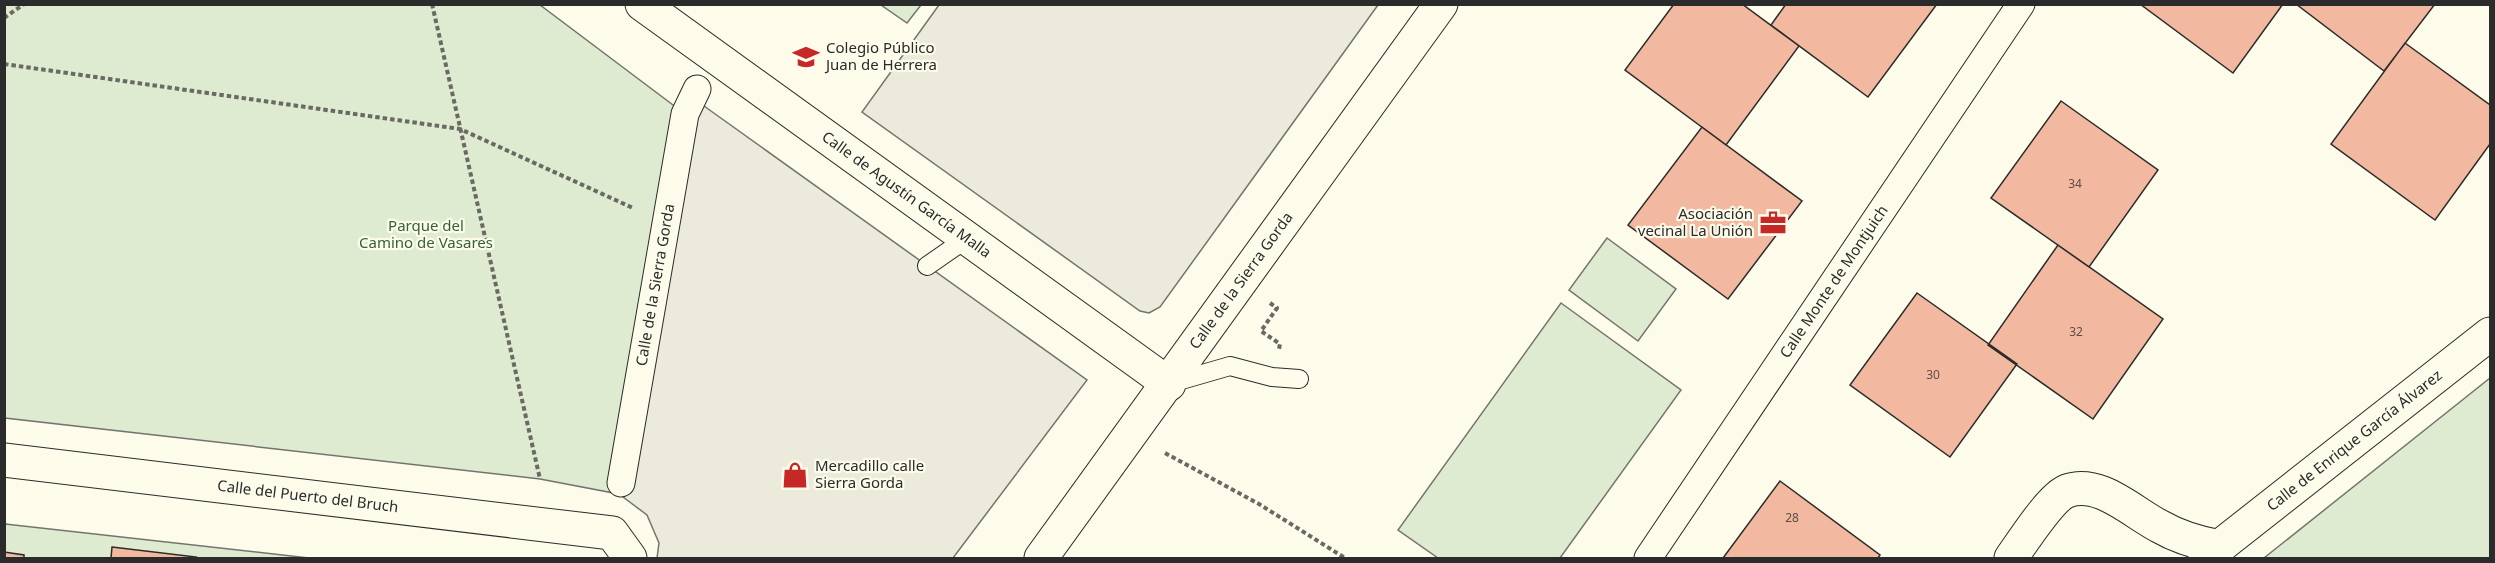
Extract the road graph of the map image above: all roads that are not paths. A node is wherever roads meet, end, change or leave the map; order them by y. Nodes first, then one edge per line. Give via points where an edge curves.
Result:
1 (642, 4) edge
2 (1441, 4) edge
3 (2021, 4) edge
4 (697, 89) dead end
5 (966, 238) junction
6 (927, 266) dead end
7 (2490, 334) edge
8 (1299, 379) dead end
9 (1169, 384) junction
10 (4, 460) edge
11 (621, 483) dead end
12 (621, 546) edge
13 (2212, 553) edge
14 (1041, 558) edge
15 (1648, 558) edge
16 (2011, 558) edge

1 - 5 street, Calle de Agustín García Malla
2 - 9 street, Calle de la Sierra Gorda
3 - 15 street, Calle Monte de Montjuich
4 - 11 street, Calle de la Sierra Gorda via 685,114
5 - 6 lane
5 - 9 street, Calle de Agustín García Malla
7 - 13 street, Calle de Enrique García Álvarez
8 - 9 lane via 1272,377 1230,366
9 - 14 street, Calle de la Sierra Gorda
10 - 12 street, Calle del Puerto del Bruch
13 - 16 street, Calle de Enrique García Álvarez via 2086,488 2066,492 2049,506

